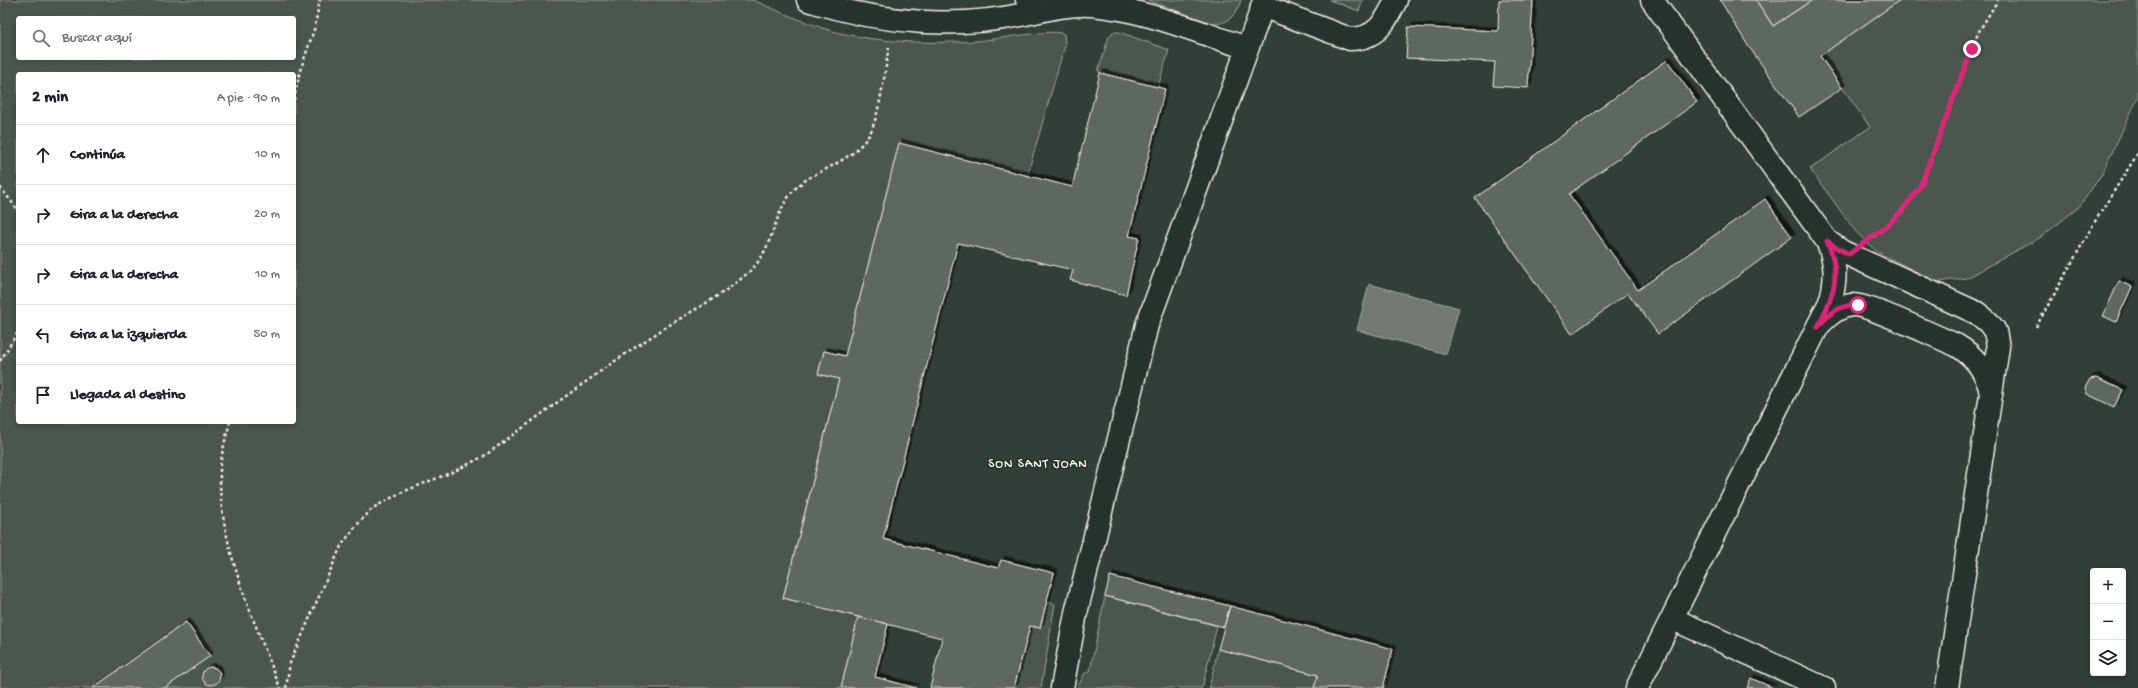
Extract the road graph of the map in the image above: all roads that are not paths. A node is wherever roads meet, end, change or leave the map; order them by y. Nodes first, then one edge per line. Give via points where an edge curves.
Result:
1 (808, 0) edge
2 (1396, 0) edge
3 (1264, 3) edge
4 (1651, 4) edge
5 (1031, 6) edge
6 (1247, 48) junction
7 (1827, 241) junction
8 (1818, 327) junction
9 (1992, 399) junction
10 (1673, 619) junction
11 (1062, 688) edge
12 (1637, 688) edge
13 (1824, 688) edge
14 (1947, 688) edge

1 - 5 lane via 894,20 952,22 986,21
2 - 3 lane via 1386,22 1378,30 1359,39 1350,39
3 - 6 lane
4 - 7 lane via 1682,41
5 - 6 lane via 1108,7 1131,11
6 - 11 lane via 1147,324 1076,613
7 - 8 lane via 1835,260 1835,282 1830,302
7 - 9 lane via 1849,254 1977,314 1988,322 1995,331 1998,342
8 - 9 lane via 1827,316 1840,308 1863,306 1962,348 1985,375
8 - 10 lane
9 - 14 lane
10 - 12 lane
10 - 13 lane

